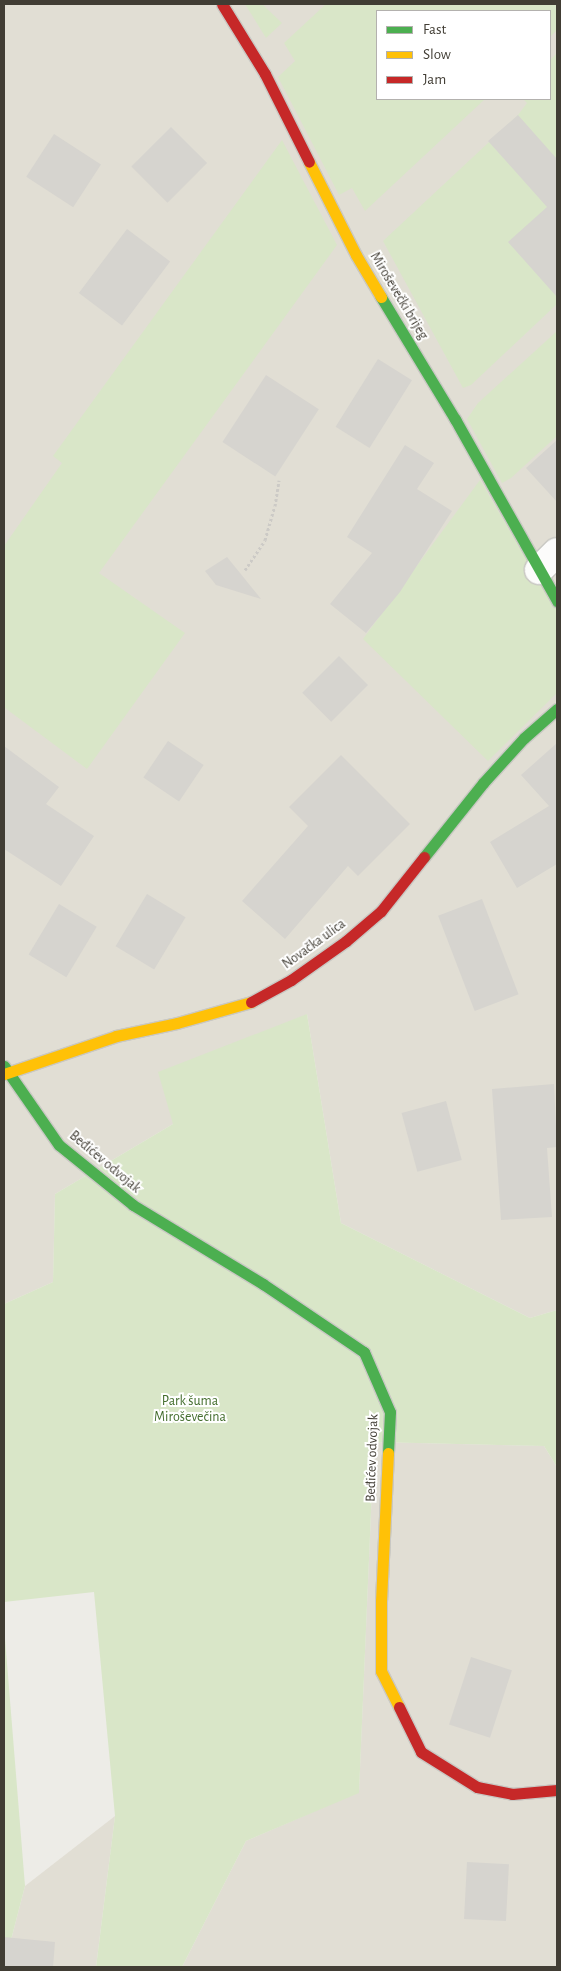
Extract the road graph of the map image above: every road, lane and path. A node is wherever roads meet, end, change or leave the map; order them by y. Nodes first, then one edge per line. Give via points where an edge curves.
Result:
1 (222, 4) edge
2 (279, 480) dead end
3 (548, 561) edge
4 (245, 570) dead end
5 (557, 600) edge
6 (557, 709) edge
7 (5, 1071) edge
8 (557, 1790) edge

1 - 3 street, Miroševečki brijeg via 265,74 356,255 455,420
2 - 4 path via 265,540
3 - 5 street, Miroševečki brijeg
6 - 7 street, Novačka ulica via 524,738 483,783 381,911 346,941 291,980 249,1002 116,1036
7 - 8 street, Beđićev odvojak via 59,1145 133,1205 263,1284 364,1352 390,1412 381,1671 421,1752 477,1787 512,1794

